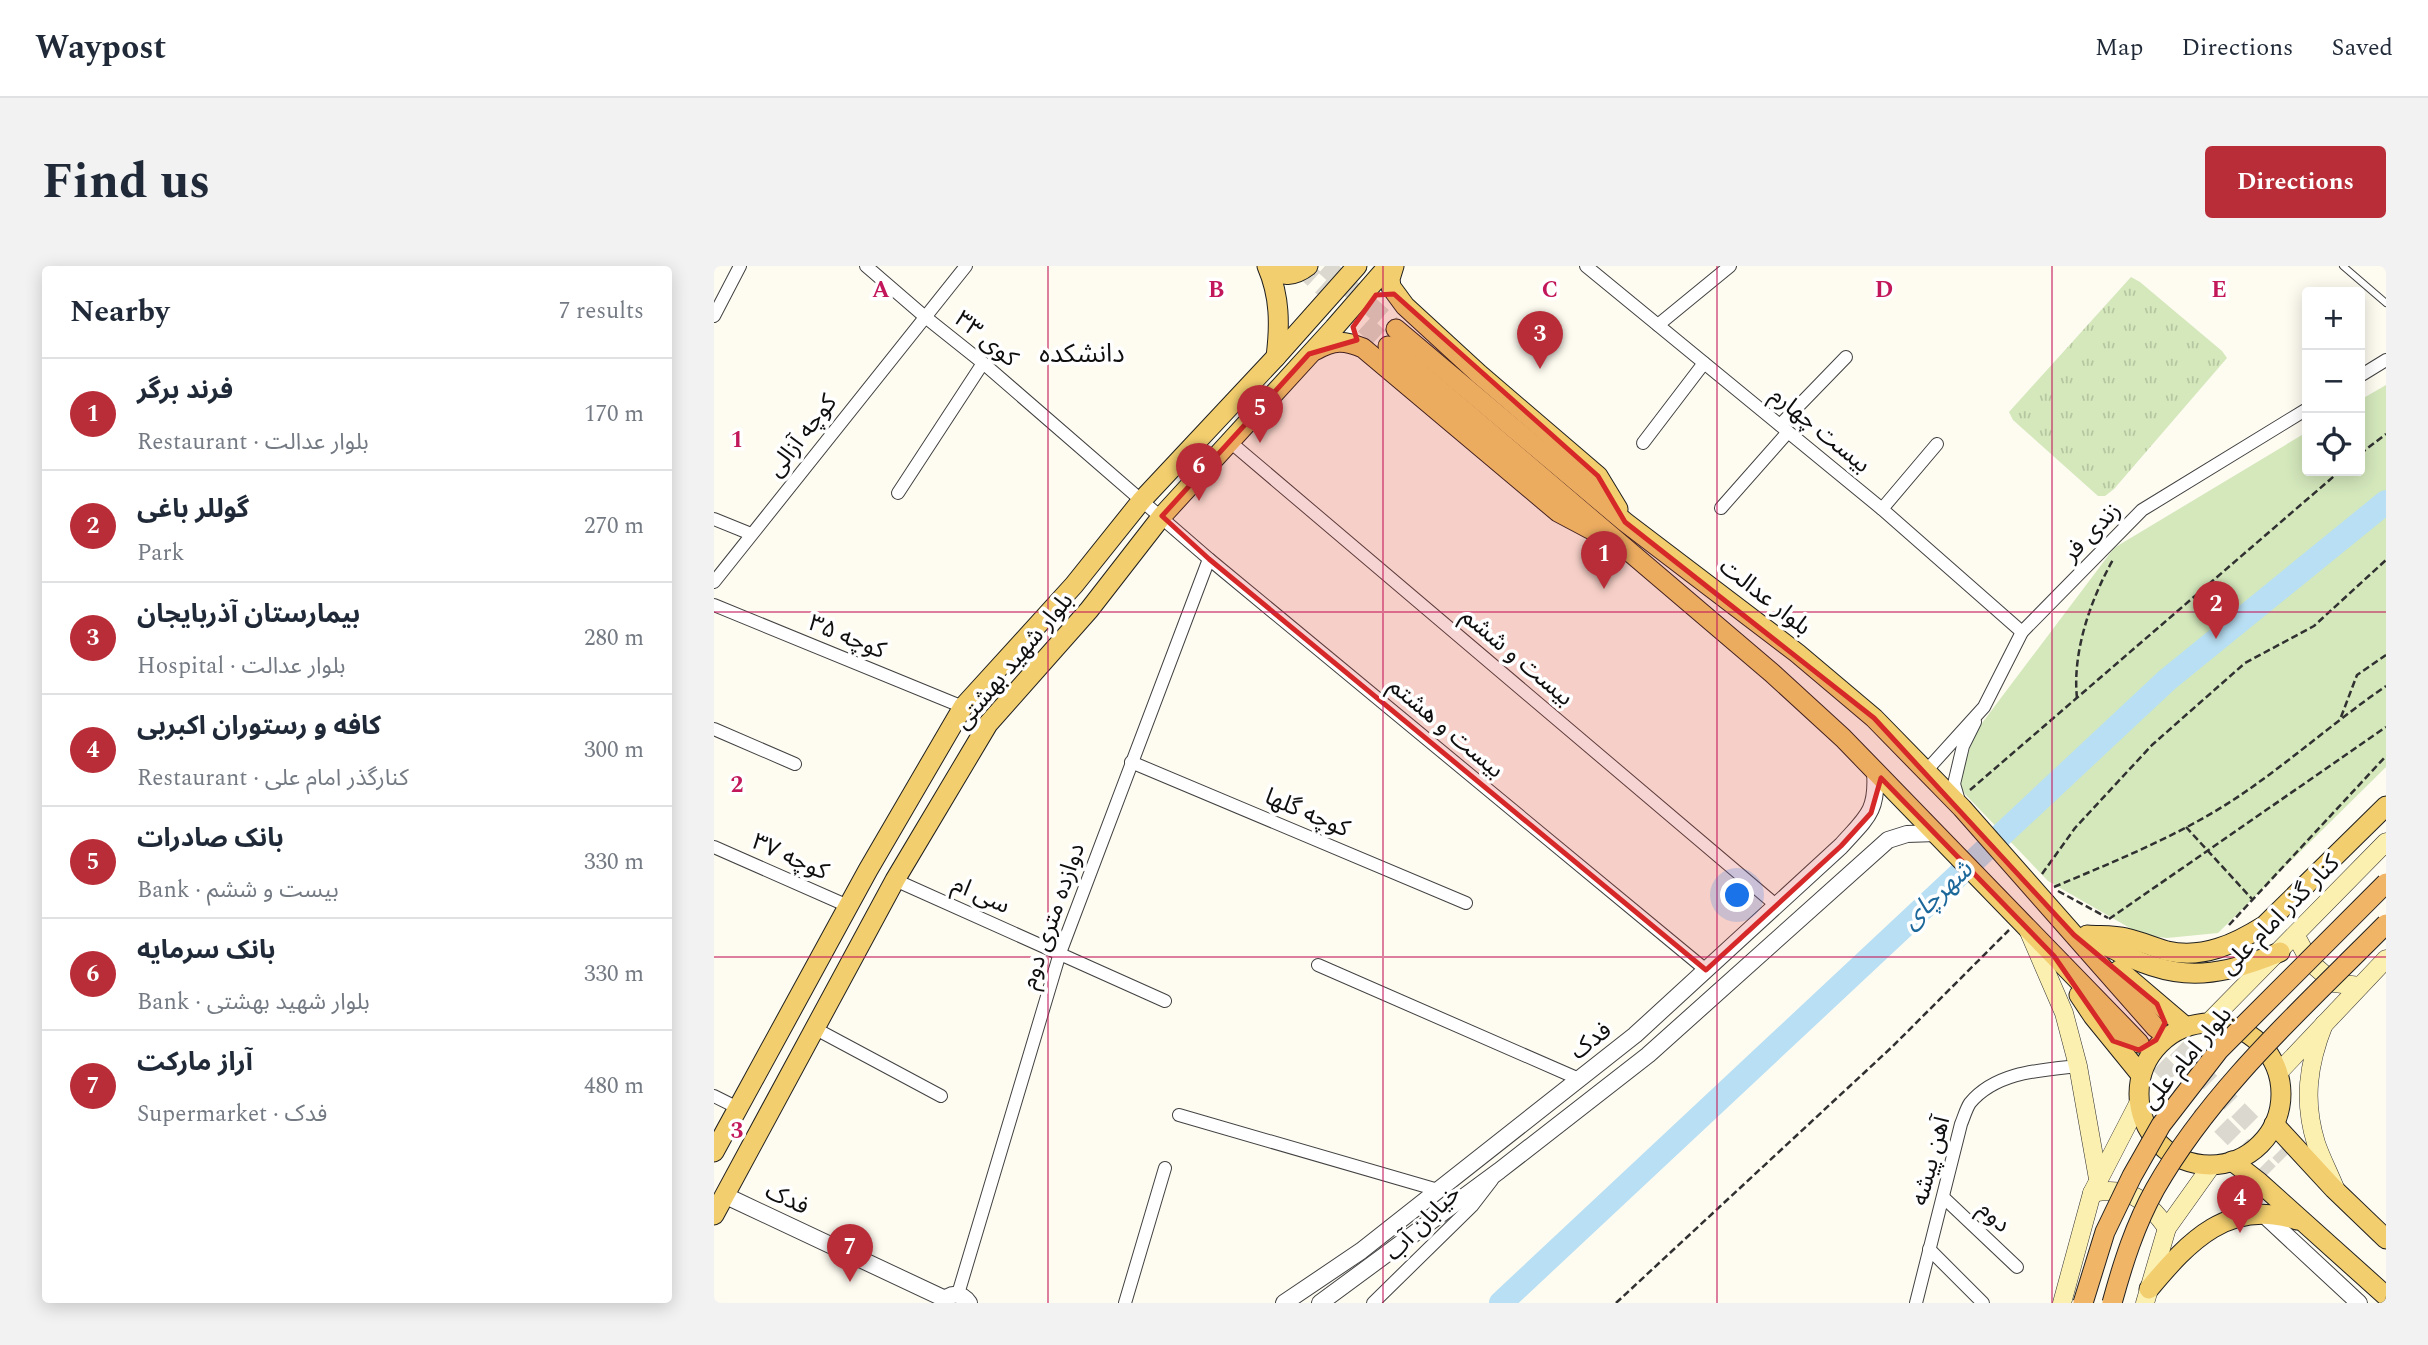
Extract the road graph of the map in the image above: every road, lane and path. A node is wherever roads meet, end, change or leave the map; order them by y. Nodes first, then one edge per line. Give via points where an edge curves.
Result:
1 (740, 266) edge
2 (866, 266) edge
3 (966, 266) edge
4 (1308, 266) edge
5 (1357, 266) edge
6 (1388, 266) edge
7 (1394, 266) edge
8 (1586, 266) edge
9 (1730, 266) edge
10 (2343, 266) edge
11 (1268, 268) edge
12 (1394, 293) junction
13 (2386, 303) edge
14 (714, 316) edge
15 (924, 316) junction
16 (1658, 325) junction
17 (1363, 348) junction
18 (1309, 354) junction
19 (1276, 357) junction
20 (1846, 357) dead end
21 (2386, 360) edge
22 (983, 363) junction
23 (1704, 363) junction
24 (2365, 373) edge
25 (2302, 411) edge
26 (1784, 428) junction
27 (2386, 434) edge
28 (1229, 441) junction
29 (1643, 443) dead end
30 (1937, 444) dead end
31 (2365, 450) edge
32 (2334, 476) edge
33 (898, 493) dead end
34 (1142, 500) junction
35 (1721, 508) dead end
36 (1882, 509) junction
37 (1162, 516) junction
38 (714, 519) edge
39 (1625, 522) junction
40 (751, 534) junction
41 (1628, 550) junction
42 (2115, 556) dead end
43 (1209, 559) junction
44 (2386, 560) edge
45 (714, 582) edge
46 (714, 605) edge
47 (2022, 632) junction
48 (2386, 655) edge
49 (2386, 686) edge
50 (2077, 698) junction
51 (1984, 706) junction
52 (963, 707) junction
53 (2341, 717) junction
54 (2386, 727) edge
55 (714, 729) edge
56 (2386, 756) edge
57 (1131, 762) junction
58 (795, 764) dead end
59 (1926, 771) junction
60 (1875, 772) junction
61 (1954, 783) junction
62 (2386, 806) edge
63 (1962, 808) junction
64 (2186, 827) junction
65 (1936, 833) junction
66 (2386, 842) edge
67 (714, 847) edge
68 (2208, 849) junction
69 (868, 870) junction
70 (895, 880) junction
71 (2386, 883) edge
72 (2043, 885) junction
73 (2252, 899) junction
74 (1466, 903) dead end
75 (848, 906) junction
76 (1777, 906) junction
77 (2109, 919) junction
78 (2122, 923) dead end
79 (2023, 924) junction
80 (2386, 924) edge
81 (2225, 928) dead end
82 (2081, 935) junction
83 (2296, 936) junction
84 (2280, 951) junction
85 (1060, 953) junction
86 (2054, 956) junction
87 (2386, 959) edge
88 (1318, 965) dead end
89 (1706, 970) junction
90 (2360, 986) junction
91 (1723, 988) junction
92 (1165, 1001) dead end
93 (2157, 1004) junction
94 (2208, 1023) junction
95 (2324, 1024) junction
96 (2186, 1027) junction
97 (814, 1028) junction
98 (2156, 1028) tunnel mouth
99 (2113, 1041) junction
100 (2139, 1044) tunnel mouth
101 (2078, 1066) junction
102 (2278, 1073) junction
103 (2141, 1075) junction
104 (1579, 1079) junction
105 (714, 1096) edge
106 (941, 1096) dead end
107 (2139, 1102) junction
108 (738, 1108) junction
109 (1179, 1115) dead end
110 (2274, 1124) junction
111 (2289, 1151) junction
112 (714, 1152) edge
113 (2232, 1161) junction
114 (2212, 1165) junction
115 (1165, 1168) dead end
116 (1499, 1171) junction
117 (2264, 1177) junction
118 (2095, 1186) junction
119 (1438, 1190) junction
120 (2336, 1192) junction
121 (724, 1195) junction
122 (1943, 1197) junction
123 (2262, 1213) junction
124 (714, 1215) edge
125 (2304, 1222) junction
126 (2167, 1228) junction
127 (2386, 1239) edge
128 (1929, 1249) junction
129 (2386, 1253) edge
130 (2017, 1267) dead end
131 (2386, 1279) edge
132 (2147, 1296) edge
133 (2386, 1296) edge
134 (959, 1301) edge
135 (1125, 1303) edge
136 (1284, 1303) edge
137 (1320, 1303) edge
138 (1373, 1303) edge
139 (1616, 1303) edge
140 (1916, 1303) edge
141 (1983, 1303) edge
142 (2062, 1303) edge
143 (2083, 1303) edge
144 (2112, 1303) edge
145 (2359, 1303) edge

1 - 14 street
2 - 15 street, کوی ۳۳
3 - 15 street, کوچه آزالی
4 - 11 main road via 1297,274 1279,274
5 - 19 main road, بلوار شهید بهشتی
6 - 18 main road, بلوار شهید بهشتی
7 - 12 main road via 1390,279
8 - 16 street, بیست چهارم
9 - 16 street
10 - 13 lane
11 - 19 main road via 1279,313
12 - 17 main road via 1376,295 1354,319
12 - 39 main road via 1598,477
15 - 22 street, کوی ۳۳
15 - 40 street, کوچه آزالی
16 - 23 street, بیست چهارم
17 - 18 main road via 1347,341
17 - 41 main road via 1558,512
18 - 28 main road, بلوار شهید بهشتی
19 - 34 main road, بلوار شهید بهشتی
20 - 26 street
21 - 24 street
22 - 33 street
22 - 34 street, کوی ۳۳
23 - 26 street, بیست چهارم
23 - 29 street
25 - 47 street, زندی فر via 2142,510
26 - 35 street
26 - 36 street, بیست چهارم
27 - 31 path
28 - 37 main road, بلوار شهید بهشتی
28 - 76 street, بیست و ششم
30 - 36 street
32 - 50 path
34 - 37 street, کوی ۳۳
34 - 52 main road, بلوار شهید بهشتی via 1074,585
36 - 47 street, بیست چهارم
37 - 43 street, بیست و هشتم
37 - 70 main road, بلوار شهید بهشتی via 1089,610 988,724
38 - 40 street
39 - 41 main road, بلوار عدالت via 1392,338
39 - 59 main road, بلوار عدالت via 1797,653 1874,718
40 - 45 street, کوچه آزالی
41 - 60 main road, بلوار عدالت via 1782,682
42 - 50 path via 2102,579 2077,656
43 - 57 street, دوازده متری دوم
43 - 89 street, بیست و هشتم
44 - 72 path via 2314,626 2245,663 2152,745 2075,828
46 - 52 street, کوچه ۳۵
47 - 51 street, زندی فر
48 - 53 path via 2357,675
49 - 53 path
50 - 61 path via 1969,791
51 - 59 street, زندی فر
51 - 61 street via 1963,746
52 - 69 main road, بلوار شهید بهشتی
53 - 64 path via 2246,791
54 - 68 path
55 - 58 street
56 - 73 path
57 - 74 street, کوچه گلها
57 - 85 street, دوازده متری دوم
59 - 63 main road, بلوار عدالت
60 - 65 main road, بلوار عدالت
60 - 76 street, فدک via 1877,793 1871,813
61 - 63 street
62 - 82 main road via 2265,925 2243,940 2194,953 2169,951 2124,937
63 - 72 main road, بلوار عدالت
64 - 68 path
64 - 72 path via 2152,846
65 - 79 main road, بلوار عدالت
65 - 91 street, فدک via 1888,840
66 - 83 main road, کنار گذر امام علی
67 - 75 street, کوچه ۳۷
68 - 73 path
68 - 77 path
69 - 70 main road
69 - 75 main road, بلوار شهید بهشتی
70 - 85 street, سی ام
70 - 97 main road, بلوار شهید بهشتی
71 - 143 highway, بلوار امام علی, bridge via 2219,1050 2161,1125 2105,1232
72 - 77 path
72 - 82 main road, بلوار عدالت via 2055,914
73 - 81 path
75 - 108 main road, بلوار شهید بهشتی
76 - 89 street, فدک
77 - 78 path
79 - 86 main road, بلوار عدالت
79 - 101 main road via 2059,998
79 - 139 path
80 - 144 highway, بلوار امام علی, bridge via 2238,1076 2187,1140 2155,1189 2129,1243
82 - 84 main road via 2155,969 2198,974 2224,972
82 - 93 main road
82 - 98 main road
83 - 84 main road, کنار گذر امام علی
83 - 90 main road via 2309,962 2333,983
84 - 94 main road, کنار گذر امام علی
85 - 92 street, سی ام
85 - 134 street, دوازده متری دوم
86 - 99 main road
86 - 100 main road
87 - 90 main road
88 - 104 street
89 - 91 street
89 - 104 street, فدک
90 - 95 main road
91 - 116 street, فدک via 1648,1055
93 - 96 main road
93 - 99 main road via 2164,1030 2148,1047 2126,1048
94 - 96 main road
94 - 102 main road via 2231,1026 2252,1036
95 - 102 main road
95 - 120 main road via 2312,1053 2307,1098 2316,1143
96 - 103 main road via 2162,1041
97 - 106 street
97 - 121 main road, بلوار شهید بهشتی
99 - 103 main road
101 - 118 main road
101 - 122 street, آهن پیشه via 2025,1072 2002,1080 1969,1105
102 - 110 main road via 2280,1107
103 - 107 main road
104 - 119 street, فدک
105 - 108 street
107 - 114 main road via 2155,1140 2191,1163
107 - 118 main road
108 - 112 main road, بلوار شهید بهشتی
109 - 119 street
110 - 111 main road
110 - 113 main road via 2261,1143
111 - 117 main road via 2279,1144 2264,1155 2257,1167
111 - 120 main road
111 - 129 main road
113 - 114 main road
113 - 117 main road
114 - 126 main road
115 - 135 street
116 - 137 street, فدک
116 - 138 street, خیابان آب via 1472,1206
117 - 125 main road
117 - 131 main road
118 - 126 main road via 2138,1198
118 - 142 main road
119 - 136 street, فدک via 1361,1251
120 - 127 main road
121 - 124 main road, بلوار شهید بهشتی
121 - 134 street, فدک
122 - 128 street, آهن پیشه
122 - 130 street, دوم
123 - 125 main road
123 - 132 main road via 2234,1216 2210,1229 2175,1257
123 - 145 street
125 - 133 main road
126 - 132 main road
128 - 140 street, آهن پیشه
128 - 141 street

